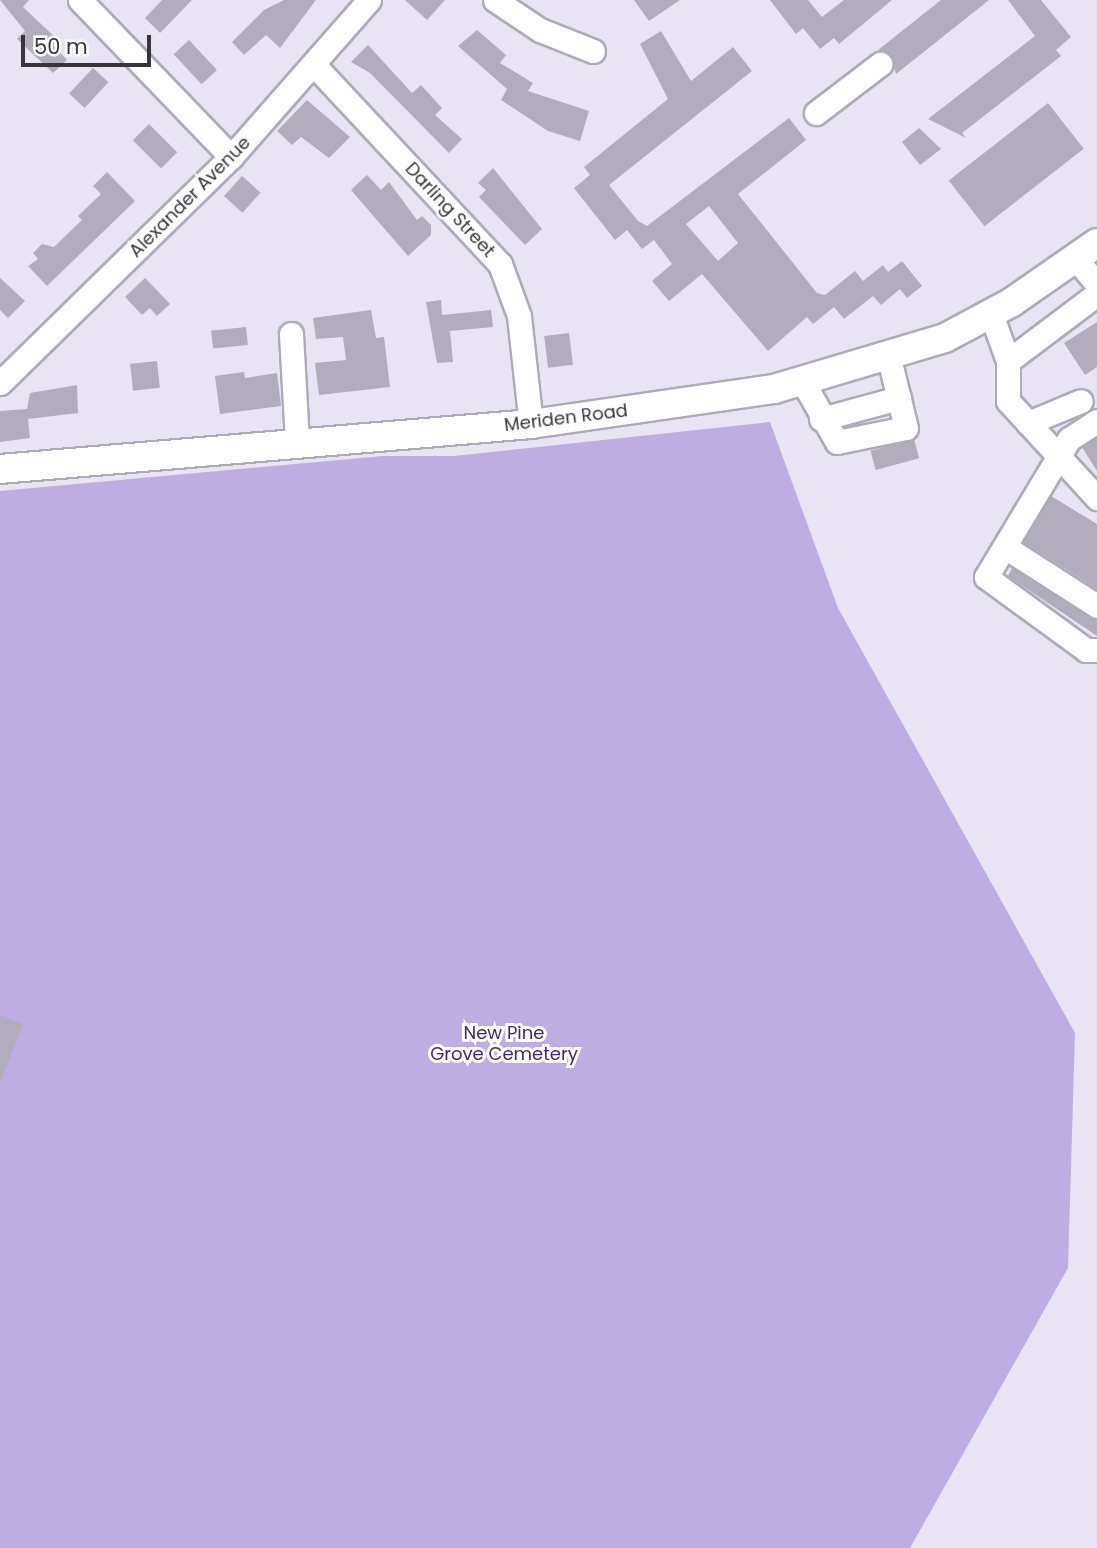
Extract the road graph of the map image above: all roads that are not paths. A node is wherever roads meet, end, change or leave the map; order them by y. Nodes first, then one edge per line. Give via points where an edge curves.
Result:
1 (80, 0) edge
2 (369, 0) edge
3 (495, 0) edge
4 (593, 51) dead end
5 (880, 64) dead end
6 (316, 67) junction
7 (816, 113) dead end
8 (230, 157) junction
9 (1086, 251) edge
10 (1097, 284) edge
11 (1097, 294) edge
12 (991, 314) junction
13 (292, 334) dead end
14 (889, 358) junction
15 (1008, 361) junction
16 (803, 382) junction
17 (0, 383) edge
18 (899, 398) junction
19 (1081, 401) dead end
20 (821, 419) junction
21 (1097, 421) edge
22 (1028, 423) junction
23 (531, 424) junction
24 (297, 440) junction
25 (1061, 459) junction
26 (0, 468) edge
27 (1097, 498) edge
28 (1005, 547) junction
29 (1097, 606) edge
30 (1097, 650) edge

1 - 8 street
2 - 6 street, Alexander Avenue
3 - 4 street via 540,30
5 - 7 street
6 - 8 street, Alexander Avenue
6 - 23 street, Darling Street via 500,264 519,316
8 - 17 street, Alexander Avenue
9 - 10 street
9 - 12 main road, Meriden Road
11 - 15 street
12 - 14 main road, Meriden Road
12 - 15 street
13 - 24 street
14 - 16 main road, Meriden Road
14 - 18 street
15 - 22 street via 1008,401
16 - 20 street
16 - 23 main road, Meriden Road
18 - 20 street
18 - 20 street via 906,428 845,445
19 - 22 street
21 - 25 street via 1069,439
22 - 25 street
23 - 24 main road, Meriden Road
24 - 26 main road, Meriden Road
25 - 27 street
25 - 28 street
28 - 29 street
28 - 30 street via 986,577 992,587 1086,650

